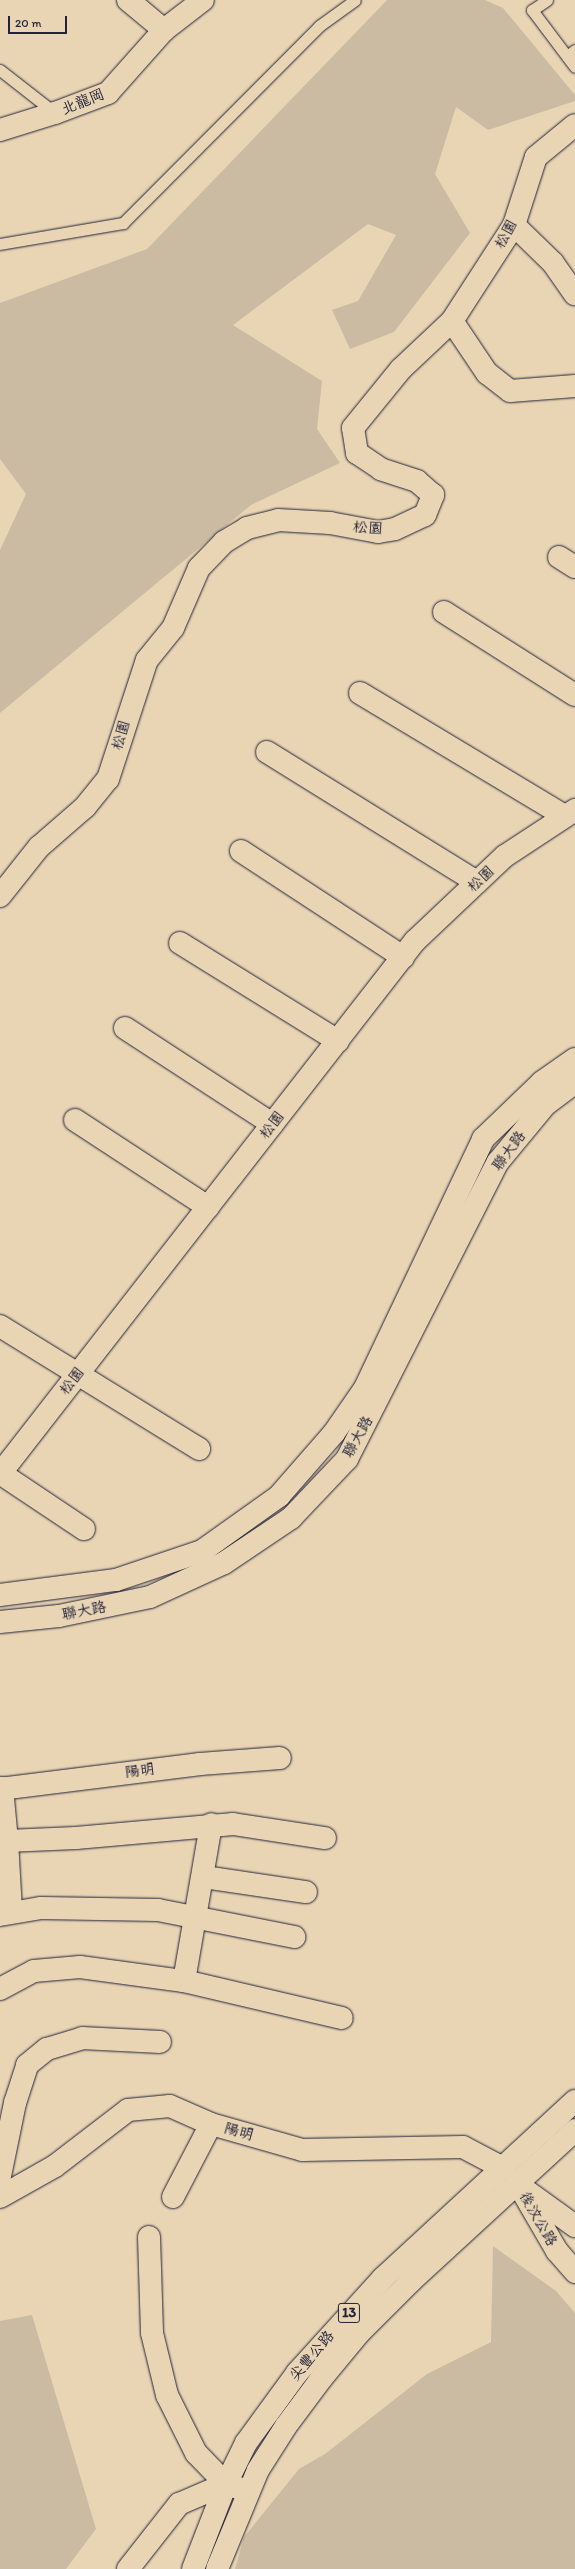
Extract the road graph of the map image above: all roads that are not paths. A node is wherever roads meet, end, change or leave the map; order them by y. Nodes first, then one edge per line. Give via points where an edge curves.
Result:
1 (128, 0) edge
2 (203, 0) edge
3 (355, 0) edge
4 (548, 0) edge
5 (164, 30) junction
6 (571, 53) edge
7 (575, 67) edge
8 (0, 70) edge
9 (55, 113) junction
10 (575, 125) edge
11 (0, 130) edge
12 (514, 224) junction
13 (0, 244) edge
14 (575, 294) edge
15 (452, 321) junction
16 (575, 386) edge
17 (444, 612) dead end
18 (360, 693) dead end
19 (575, 695) edge
20 (267, 752) dead end
21 (570, 813) edge
22 (241, 851) dead end
23 (477, 882) junction
24 (0, 896) edge
25 (180, 943) dead end
26 (403, 957) junction
27 (125, 1028) dead end
28 (338, 1041) junction
29 (575, 1059) edge
30 (575, 1082) edge
31 (75, 1120) dead end
32 (272, 1124) junction
33 (208, 1207) junction
34 (0, 1326) edge
35 (78, 1373) junction
36 (199, 1449) dead end
37 (0, 1473) edge
38 (84, 1529) dead end
39 (0, 1595) edge
40 (0, 1622) edge
41 (280, 1758) dead end
42 (1, 1788) edge
43 (211, 1824) junction
44 (325, 1838) dead end
45 (4, 1842) edge
46 (204, 1877) junction
47 (306, 1892) dead end
48 (6, 1913) edge
49 (195, 1919) junction
50 (294, 1937) dead end
51 (184, 1982) junction
52 (0, 1989) edge
53 (342, 2018) dead end
54 (160, 2042) dead end
55 (575, 2101) edge
56 (211, 2124) junction
57 (575, 2130) edge
58 (503, 2168) junction
59 (0, 2176) edge
60 (518, 2184) junction
61 (0, 2197) edge
62 (173, 2197) dead end
63 (575, 2226) edge
64 (150, 2237) dead end
65 (575, 2272) edge
66 (226, 2484) junction
67 (247, 2491) junction
68 (128, 2569) edge
69 (192, 2569) edge
70 (217, 2569) edge

1 - 5 street
2 - 5 street, 北龍岡
3 - 13 lane via 319,26 123,223
4 - 6 lane via 532,10
5 - 9 street, 北龍岡 via 108,93
6 - 7 lane
8 - 9 lane
9 - 11 street, 北龍岡
10 - 12 street, 松園 via 536,157
12 - 14 street via 553,262
12 - 15 street, 松園
15 - 16 street via 487,373 510,391
15 - 24 street, 松園 via 401,369 353,428 357,453 381,469 417,481 434,495 425,515 396,529 378,532 330,523 278,520 247,528 224,542 199,568 173,628 147,660 108,779 85,808 39,847
17 - 19 street
18 - 21 street
20 - 23 street
21 - 23 street, 松園 via 505,856
22 - 26 street
23 - 26 street, 松園 via 415,941
25 - 28 street
26 - 28 street, 松園
27 - 32 street
28 - 32 street, 松園
29 - 39 street, 聯大路 via 542,1082 483,1139 365,1388 334,1433 279,1496 202,1551 116,1580
30 - 40 street, 聯大路 via 545,1105 498,1162 347,1459 292,1518 224,1563 150,1597 59,1616
31 - 33 street
32 - 33 street, 松園
33 - 35 street, 松園
34 - 35 street
35 - 36 street
35 - 37 street, 松園
37 - 38 street
41 - 42 street, 陽明 via 200,1764
42 - 45 street
43 - 44 street via 233,1824
43 - 45 street via 76,1838
43 - 46 street
45 - 48 street
46 - 47 street
46 - 49 street
48 - 49 street via 41,1908 158,1910
49 - 50 street
49 - 51 street
51 - 52 street via 80,1967 34,1971
51 - 53 street
54 - 59 street via 82,2038 47,2049 27,2065 15,2103
55 - 58 street, 尖豐公路 / 13
56 - 58 street, 陽明 via 302,2150 463,2147
56 - 61 street, 陽明 via 170,2106 128,2110 55,2166
56 - 62 street
57 - 60 street, 尖豐公路 / 13
58 - 60 street, 陽明
58 - 66 street, 尖豐公路 / 13 via 383,2278 340,2322 269,2410 246,2443
60 - 63 street, 後汶公路
60 - 65 street, 後汶公路 via 557,2251
60 - 67 street, 尖豐公路 / 13 via 411,2281 359,2333 286,2426
64 - 66 street via 152,2332 167,2395 196,2453
66 - 67 street
66 - 68 street via 180,2504
66 - 69 street, 尖豐公路 / 13
67 - 70 street, 尖豐公路 / 13

